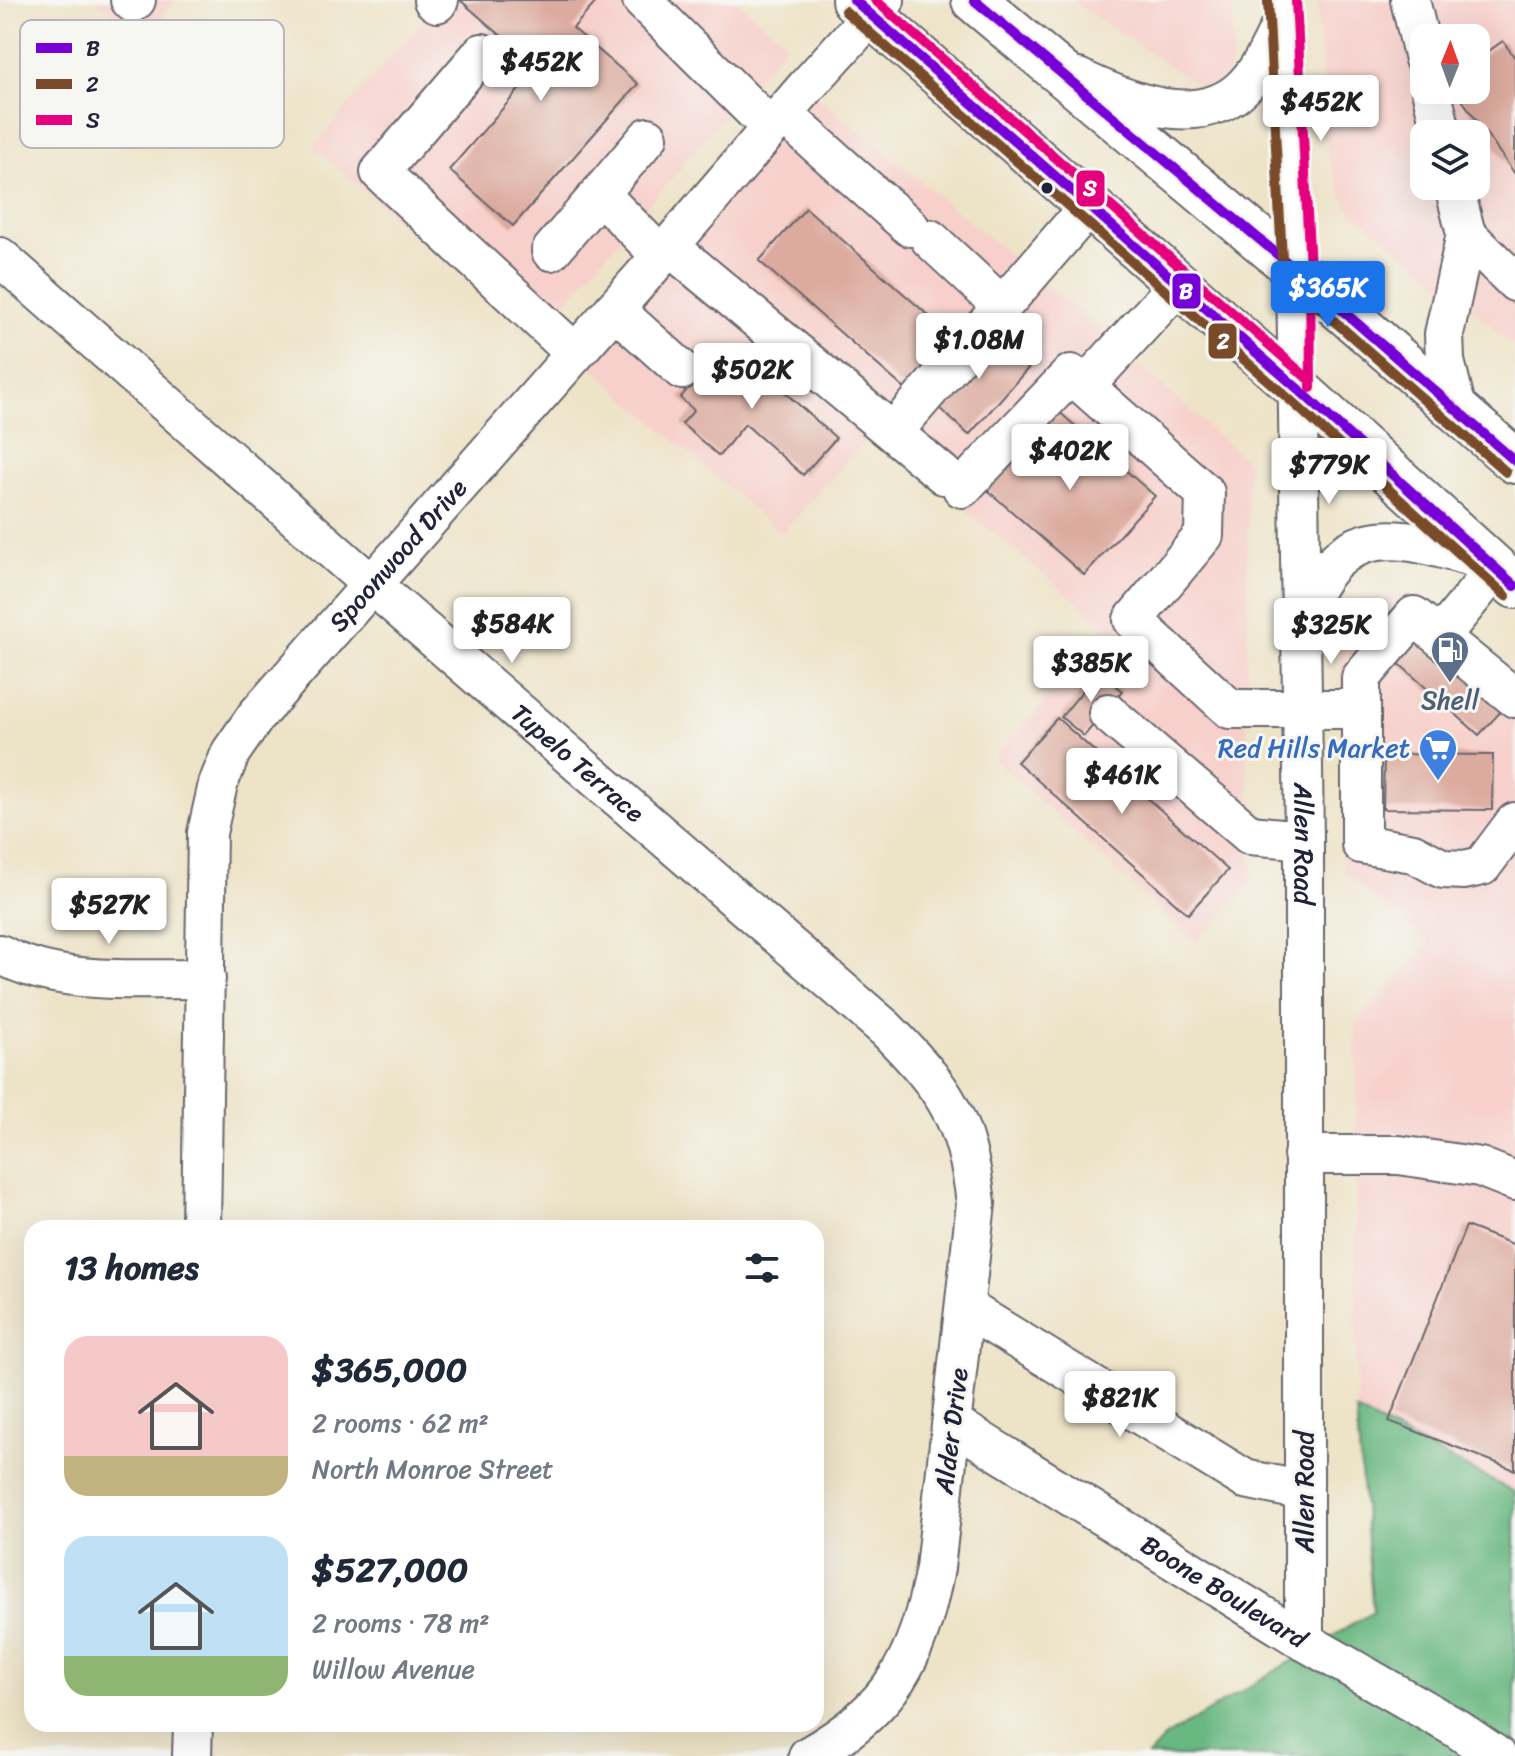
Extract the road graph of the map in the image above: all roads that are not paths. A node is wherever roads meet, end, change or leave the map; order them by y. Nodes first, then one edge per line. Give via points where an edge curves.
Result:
1 (974, 0) edge
2 (1410, 0) edge
3 (649, 2) edge
4 (870, 5) edge
5 (1283, 9) edge
6 (1416, 24) edge
7 (482, 53) dead end
8 (1057, 67) junction
9 (777, 121) junction
10 (648, 137) dead end
11 (600, 194) junction
12 (1458, 200) edge
13 (1089, 206) junction
14 (1466, 234) junction
15 (551, 251) dead end
16 (665, 251) junction
17 (0, 257) edge
18 (1296, 270) junction
19 (1515, 282) edge
20 (1179, 284) junction
21 (1002, 306) junction
22 (614, 309) junction
23 (575, 353) junction
24 (682, 370) dead end
25 (1085, 386) junction
26 (1297, 388) junction
27 (1457, 409) junction
28 (893, 432) junction
29 (1515, 461) edge
30 (1500, 572) edge
31 (372, 585) junction
32 (1300, 623) junction
33 (1440, 637) junction
34 (1515, 698) edge
35 (1300, 709) junction
36 (1361, 709) junction
37 (1108, 713) dead end
38 (1515, 822) edge
39 (1304, 840) junction
40 (0, 954) edge
41 (206, 979) junction
42 (960, 1125) joint
43 (1303, 1155) junction
44 (1515, 1181) edge
45 (201, 1220) edge
46 (966, 1308) junction
47 (952, 1423) junction
48 (1304, 1491) junction
49 (1304, 1641) junction
50 (193, 1732) edge
51 (192, 1756) edge
52 (808, 1756) edge
53 (1497, 1756) edge

1 - 8 main road
2 - 6 street
3 - 9 street
4 - 9 street, Spoonwood Drive
4 - 13 main road
5 - 8 street via 1265,59 1244,86 1203,108 1173,110 1144,104
5 - 18 street, Allen Road
7 - 23 street via 380,172
8 - 18 main road
9 - 16 street, Spoonwood Drive
9 - 21 street via 920,233
10 - 11 street
11 - 15 street
11 - 16 street
12 - 14 street
13 - 20 main road
13 - 21 street
14 - 19 street
14 - 27 street via 1444,334
16 - 22 street, Spoonwood Drive
16 - 28 street
17 - 31 street, Tupelo Terrace
18 - 26 street, Allen Road
18 - 27 main road
20 - 25 street
20 - 26 main road
21 - 28 street
22 - 23 street, Spoonwood Drive
22 - 24 street
23 - 31 street, Spoonwood Drive
25 - 28 street via 1071,374 953,482
25 - 35 street via 1205,493 1204,535 1133,620 1230,709
26 - 30 main road
26 - 32 street, Allen Road
27 - 29 main road
30 - 32 street via 1427,544 1378,541 1357,546 1324,571
30 - 33 street
31 - 41 street, Spoonwood Drive via 256,716 231,752 207,833
31 - 42 street, Tupelo Terrace via 886,1029 918,1061
32 - 35 street, Allen Road
33 - 34 street
33 - 36 street via 1414,616 1361,678
35 - 36 street
35 - 39 street, Allen Road
36 - 38 street via 1361,844 1413,853 1443,869 1464,870 1482,866
37 - 39 street via 1250,835
39 - 43 street, Allen Road
40 - 41 street via 22,966 63,976
41 - 45 street, Spoonwood Drive
42 - 46 street, Alder Drive via 976,1203
43 - 44 street via 1399,1155 1480,1167
43 - 48 street, Allen Road
46 - 47 street, Alder Drive
46 - 48 street via 1245,1479
47 - 49 street, Boone Boulevard
47 - 52 street, Alder Drive via 928,1606 906,1664 863,1720
48 - 49 street, Allen Road
49 - 53 street, Boone Boulevard
50 - 51 street

